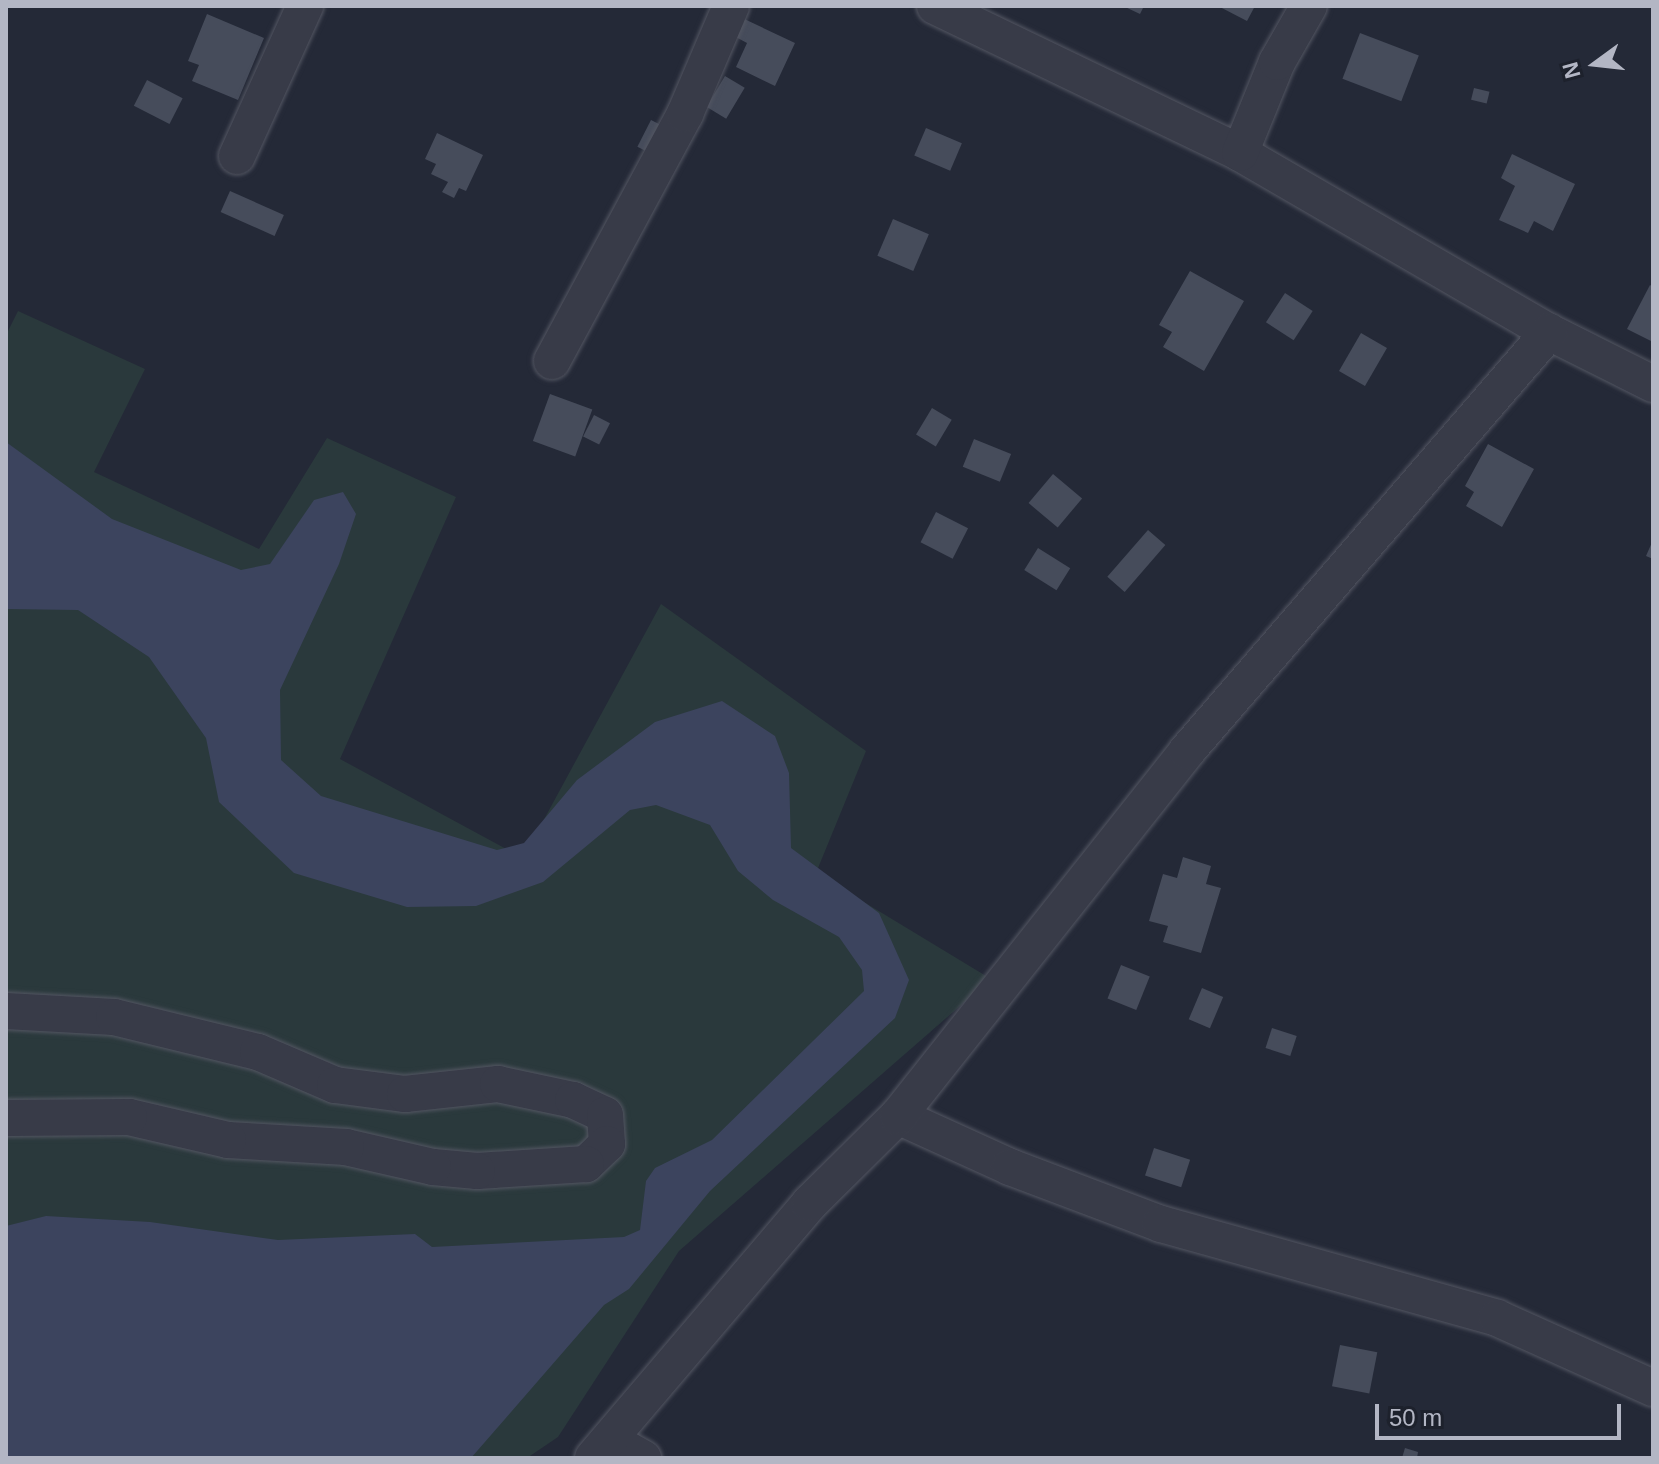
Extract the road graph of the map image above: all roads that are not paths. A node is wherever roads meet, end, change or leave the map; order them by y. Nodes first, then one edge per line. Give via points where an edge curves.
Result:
1 (305, 6) edge
2 (731, 6) edge
3 (935, 6) edge
4 (1309, 6) edge
5 (1240, 153) junction
6 (237, 156) dead end
7 (1549, 332) junction
8 (552, 361) dead end
9 (1653, 384) edge
10 (6, 1011) edge
11 (898, 1116) junction
12 (6, 1118) edge
13 (1653, 1388) edge
14 (601, 1449) edge
15 (643, 1458) edge

1 - 6 street
2 - 8 street via 685,114
3 - 5 street
4 - 5 street via 1277,62
5 - 7 street
7 - 9 street
7 - 11 street via 1187,751
10 - 12 street via 114,1017 258,1052 335,1085 405,1094 498,1084 573,1100 605,1115 607,1144 586,1164 477,1171 346,1147 228,1140 129,1117
11 - 13 street via 1010,1167 1161,1224 1497,1318
11 - 14 street via 810,1203
14 - 15 street

